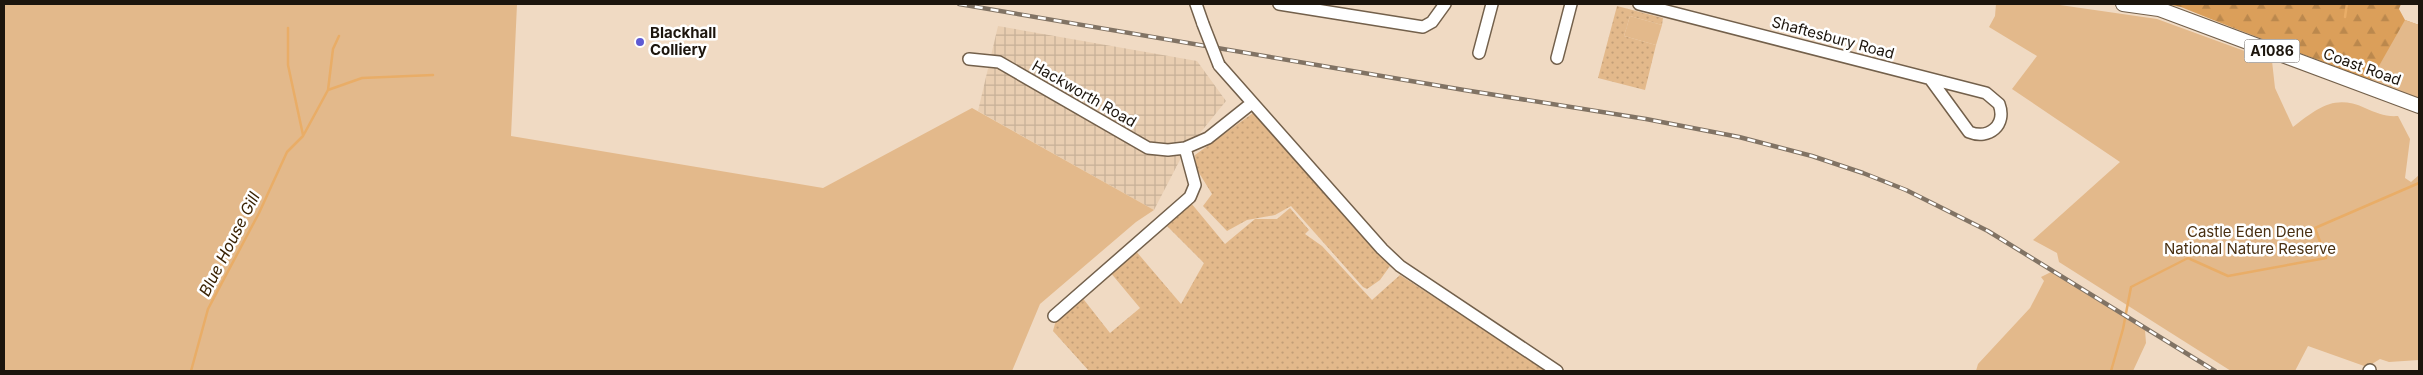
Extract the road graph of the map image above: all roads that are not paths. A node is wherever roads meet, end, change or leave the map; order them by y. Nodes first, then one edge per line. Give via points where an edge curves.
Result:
1 (1196, 4) edge
2 (1279, 4) edge
3 (1445, 4) edge
4 (1492, 4) edge
5 (1571, 4) edge
6 (1639, 4) edge
7 (2123, 4) edge
8 (1479, 53) dead end
9 (1557, 58) dead end
10 (969, 59) dead end
11 (1931, 80) junction
12 (1252, 103) junction
13 (2419, 106) edge
14 (1185, 148) junction
15 (1054, 316) dead end
16 (1557, 371) edge

1 - 12 street, bridge via 1219,65
2 - 3 street via 1423,26 1432,22
4 - 8 street
5 - 9 street
6 - 11 street, Shaftesbury Road
7 - 13 main road, Coast Road / A1086 via 2159,9
10 - 14 street, Hackworth Road via 999,62 1148,148
11 - 11 street, Shaftesbury Road via 1992,96 2002,110 1995,130 1977,136 1969,132
12 - 14 street via 1208,138
12 - 16 street via 1400,266
14 - 15 street via 1195,185 1190,197

